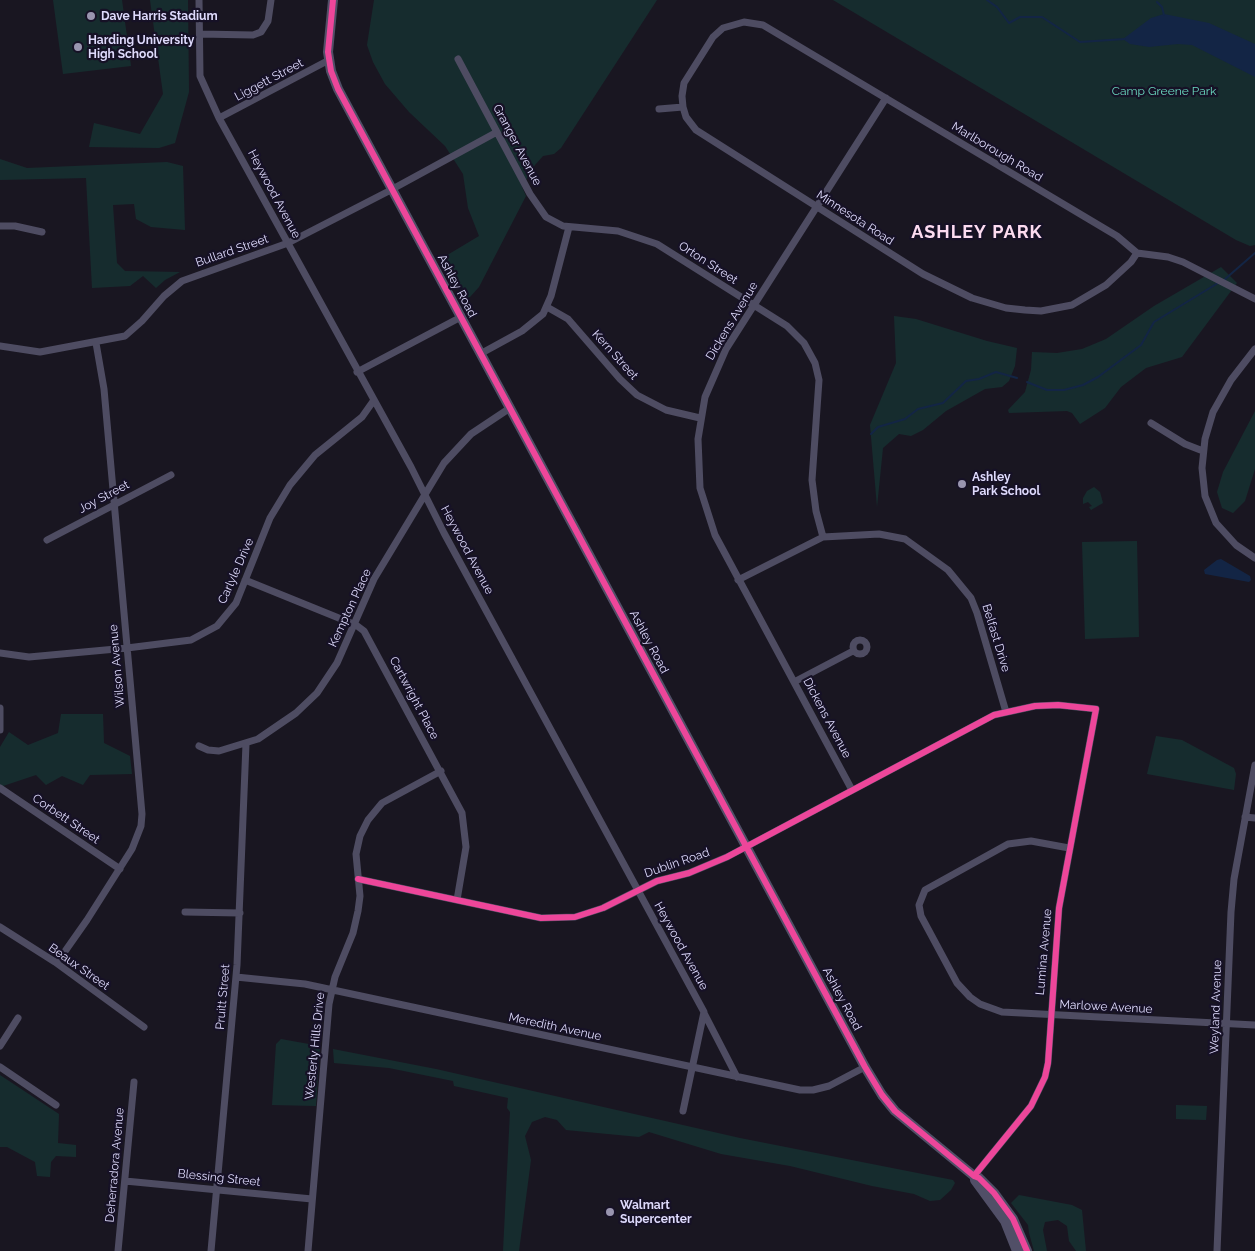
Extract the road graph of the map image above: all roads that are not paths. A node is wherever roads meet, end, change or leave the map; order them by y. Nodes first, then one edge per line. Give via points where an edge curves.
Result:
1 (200, 0) edge
2 (271, 0) edge
3 (333, 0) edge
4 (200, 34) junction
5 (458, 59) dead end
6 (329, 60) junction
7 (886, 98) junction
8 (683, 107) junction
9 (659, 109) dead end
10 (219, 118) junction
11 (497, 132) junction
12 (393, 190) junction
13 (817, 207) junction
14 (0, 226) edge
15 (569, 227) junction
16 (42, 232) dead end
17 (288, 243) junction
18 (1137, 253) junction
19 (1255, 298) edge
20 (754, 306) junction
21 (547, 307) junction
22 (461, 317) junction
23 (96, 343) junction
24 (0, 346) edge
25 (1255, 349) edge
26 (480, 354) junction
27 (357, 372) junction
28 (374, 400) junction
29 (510, 408) junction
30 (700, 418) junction
31 (1151, 423) dead end
32 (1203, 451) junction
33 (171, 475) dead end
34 (425, 494) junction
35 (114, 504) junction
36 (823, 537) junction
37 (48, 540) dead end
38 (1255, 558) edge
39 (245, 580) junction
40 (738, 580) junction
41 (354, 624) junction
42 (127, 648) junction
43 (853, 651) dead end
44 (0, 653) edge
45 (794, 682) junction
46 (0, 708) edge
47 (1096, 709) joint
48 (1006, 712) junction
49 (0, 730) edge
50 (246, 744) junction
51 (200, 746) dead end
52 (1255, 765) edge
53 (440, 771) junction
54 (0, 788) edge
55 (852, 790) junction
56 (1245, 817) junction
57 (1255, 818) edge
58 (747, 847) junction
59 (1069, 848) junction
60 (120, 869) junction
61 (358, 879) junction
62 (637, 889) junction
63 (457, 900) junction
64 (185, 912) dead end
65 (240, 913) junction
66 (0, 927) edge
67 (55, 962) junction
68 (236, 977) junction
69 (332, 990) junction
70 (704, 1012) junction
71 (1051, 1016) junction
72 (18, 1018) dead end
73 (1227, 1024) junction
74 (1255, 1025) edge
75 (144, 1027) dead end
76 (0, 1046) edge
77 (692, 1067) junction
78 (865, 1067) junction
79 (0, 1068) edge
80 (737, 1077) junction
81 (134, 1082) dead end
82 (56, 1105) dead end
83 (683, 1111) dead end
84 (974, 1176) junction
85 (125, 1181) junction
86 (216, 1190) junction
87 (312, 1199) junction
88 (118, 1251) edge
89 (211, 1251) edge
90 (308, 1251) edge
91 (1017, 1251) edge
92 (1026, 1251) edge
93 (1217, 1251) edge

1 - 4 street, Heywood Avenue
2 - 4 street via 268,21 261,32 253,35
3 - 6 street, Ashley Road
4 - 10 street, Heywood Avenue via 200,76
5 - 11 street, Granger Avenue
6 - 10 street, Liggett Street
6 - 12 street, Ashley Road via 338,89
7 - 8 street, Marlborough Road via 763,25 744,22 730,25 713,37 686,78 682,92
7 - 13 street, Dickens Avenue
7 - 18 street, Marlborough Road via 1116,236
8 - 9 street
8 - 13 street, Minnesota Road via 696,130
10 - 17 street, Heywood Avenue
11 - 12 street, Bullard Street
11 - 15 street, Granger Avenue via 540,210 554,222
12 - 17 street, Bullard Street
12 - 22 street, Ashley Road
13 - 18 street, Minnesota Road via 944,286 1006,308 1041,311 1072,305 1106,285 1132,262
13 - 20 street, Dickens Avenue
14 - 16 street
15 - 20 street, Orton Street via 618,231 650,240
15 - 21 street
17 - 23 street, Bullard Street via 182,281 132,331 125,336
17 - 27 street, Heywood Avenue
18 - 19 street via 1183,262
20 - 30 street, Dickens Avenue via 720,361
20 - 36 street, Orton Street via 796,334 815,363 820,391 812,480
21 - 26 street via 522,331
21 - 30 street, Kern Street via 568,318 637,395 666,410
22 - 26 street, Ashley Road
22 - 27 street
23 - 24 street, Bullard Street via 40,352
23 - 35 street, Wilson Avenue via 104,390
25 - 32 street via 1221,396 1208,424
26 - 29 street, Ashley Road
27 - 28 street, Heywood Avenue
28 - 34 street, Heywood Avenue
28 - 39 street, Carlyle Drive via 362,417 315,456 290,485 270,518
29 - 34 street, Kempton Place via 464,441 444,463
29 - 58 street, Ashley Road
30 - 40 street, Dickens Avenue via 698,474 705,509
31 - 32 street via 1184,444
32 - 38 street via 1202,485 1211,514 1222,530
33 - 35 street, Joy Street
34 - 41 street, Kempton Place via 374,580
34 - 62 street, Heywood Avenue
35 - 37 street, Joy Street
35 - 42 street, Wilson Avenue
36 - 40 street, Belfast Drive
36 - 48 street, Belfast Drive via 864,534 900,537 954,575 971,598 977,613
39 - 41 street, Cartwright Place
39 - 42 street, Carlyle Drive via 233,608 207,633 191,640
40 - 45 street, Dickens Avenue
41 - 50 street, Kempton Place via 337,663 317,693 281,726
41 - 53 street, Cartwright Place via 364,631
42 - 44 street, Carlyle Drive via 29,657
42 - 60 street, Wilson Avenue via 142,814 138,838
43 - 45 street
45 - 55 street, Dickens Avenue
46 - 49 street
47 - 48 street, Dublin Road via 1058,705
47 - 59 street, Lumina Avenue
48 - 55 street, Dublin Road via 967,728
50 - 51 street, Kempton Place via 219,751
50 - 65 street, Pruitt Street
52 - 56 street, Weyland Avenue
53 - 61 street, Westerly Hills Drive via 390,798 374,811 362,830 357,848
53 - 63 street, Cartwright Place via 462,812 466,833 466,854
54 - 60 street, Corbett Street
55 - 58 street, Dublin Road
56 - 57 street
56 - 73 street, Weyland Avenue via 1231,912
58 - 62 street, Dublin Road via 709,866
58 - 78 street, Ashley Road
59 - 71 street, Lumina Avenue via 1057,925
59 - 71 street, Marlowe Avenue via 1031,841 1008,844 928,887 919,905 921,916 957,983 970,997 1002,1012
60 - 67 street, Wilson Avenue
61 - 63 street, Dublin Road
61 - 69 street, Westerly Hills Drive via 357,919
62 - 63 street, Dublin Road via 589,913 561,919 541,918
62 - 70 street, Heywood Avenue
64 - 65 street
65 - 68 street, Pruitt Street
66 - 67 street, Beaux Street
67 - 75 street, Beaux Street
68 - 69 street, Meredith Avenue via 281,980
68 - 86 street, Pruitt Street
69 - 77 street, Meredith Avenue
69 - 87 street, Westerly Hills Drive
70 - 77 street
70 - 80 street, Heywood Avenue
71 - 73 street, Marlowe Avenue
71 - 84 street, Lumina Avenue via 1048,1063 1037,1097
72 - 76 street
73 - 74 street, Marlowe Avenue
73 - 93 street, Weyland Avenue
77 - 80 street, Meredith Avenue
77 - 83 street
78 - 80 street, Meredith Avenue via 829,1086 813,1090
78 - 84 street, Ashley Road via 896,1111
79 - 82 street
81 - 85 street, Deherradora Avenue
84 - 91 street, Ashley Road via 1005,1222
84 - 92 street, Ashley Road via 980,1178 1004,1205
85 - 86 street, Blessing Street
85 - 88 street, Deherradora Avenue
86 - 87 street, Blessing Street
86 - 89 street, Pruitt Street
87 - 90 street, Westerly Hills Drive

